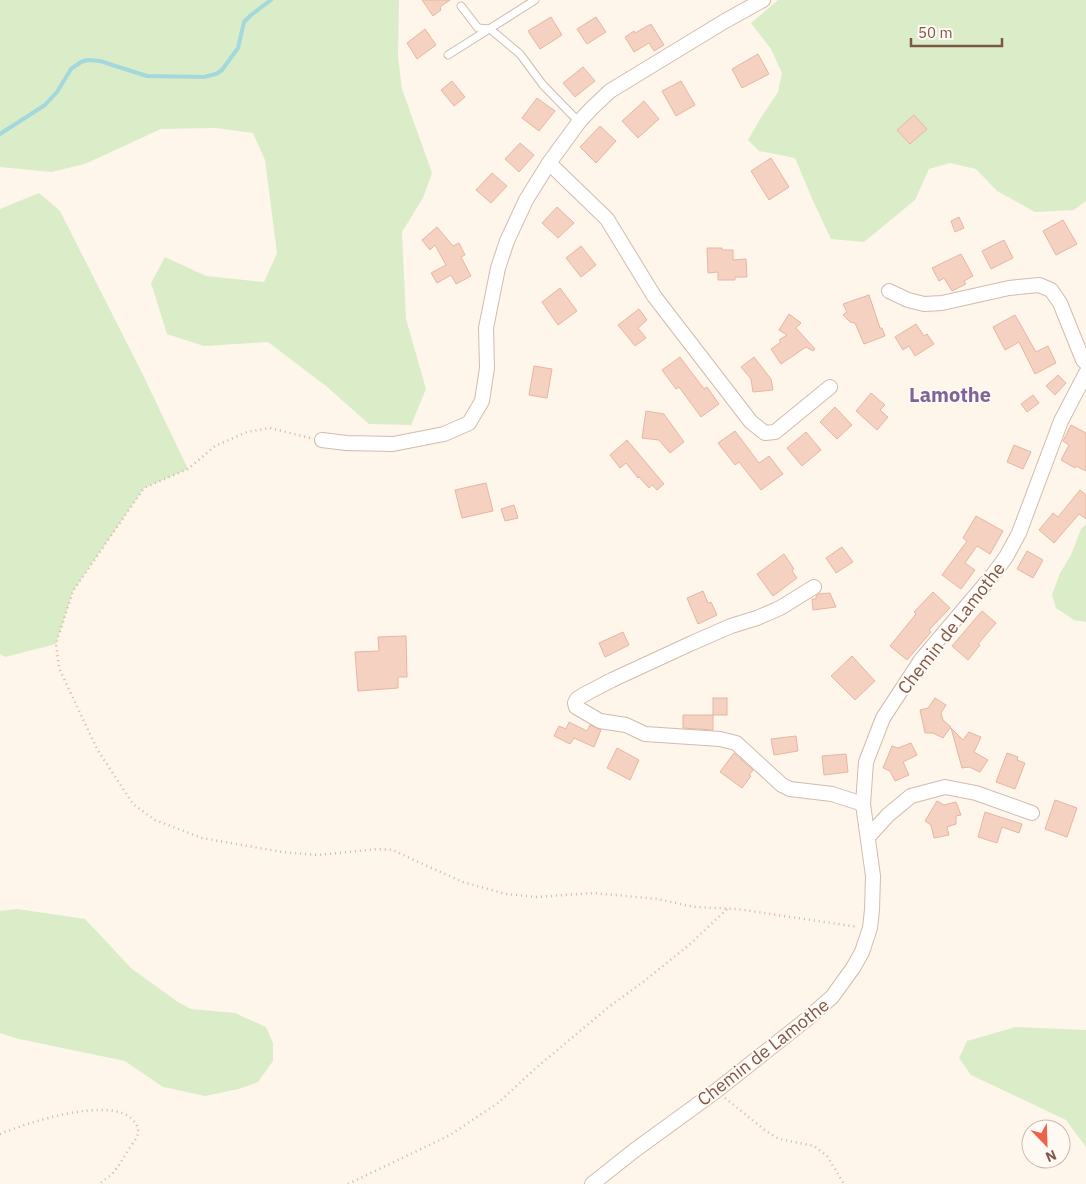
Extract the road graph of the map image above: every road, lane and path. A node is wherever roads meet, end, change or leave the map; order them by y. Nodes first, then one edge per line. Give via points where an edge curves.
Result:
1 (535, 0) edge
2 (763, 0) edge
3 (461, 6) dead end
4 (490, 29) junction
5 (448, 55) dead end
6 (579, 122) junction
7 (549, 163) junction
8 (889, 291) dead end
9 (1086, 363) edge
10 (1086, 373) edge
11 (830, 387) dead end
12 (322, 440) joint
13 (814, 587) dead end
14 (863, 804) junction
15 (1032, 813) dead end
16 (868, 837) junction
17 (727, 909) junction
18 (870, 928) junction
19 (716, 1090) junction
20 (0, 1134) edge
21 (98, 1184) edge
22 (348, 1184) edge
23 (592, 1184) edge
24 (844, 1184) edge

1 - 4 lane
2 - 6 street via 610,91
3 - 4 lane via 478,28
4 - 5 lane
4 - 6 lane via 520,54 543,85
6 - 7 street
7 - 11 street via 608,219 654,296 751,422 765,433 775,432
7 - 12 street via 526,200 498,268 486,328 487,368 482,401 469,423 444,434 393,444 346,444
8 - 9 street via 924,304 1039,285 1051,290 1060,303
10 - 14 street, Chemin de Lamothe via 1061,421 1018,534 1006,557 921,660 883,718 866,762
12 - 17 path via 270,428 247,432 215,446 188,469 144,488 73,592 56,644 59,668 97,749 133,804 155,820 202,838 318,855 393,850 463,882 506,894 536,897 594,894
13 - 14 street via 780,608 731,626 612,680 577,699 576,708 600,721 626,725 645,734 720,739 736,744 790,789 832,794
14 - 16 street, Chemin de Lamothe
15 - 16 street via 976,793 945,787 911,796
16 - 18 street, Chemin de Lamothe via 872,876
17 - 18 path
17 - 22 path via 690,945 610,1006 498,1103 450,1135
18 - 19 street, Chemin de Lamothe via 862,952 832,997
19 - 23 street, Chemin de Lamothe
19 - 24 path via 779,1139 814,1146 827,1156
20 - 21 path via 69,1112 121,1112 136,1124 139,1130 137,1138 111,1174

